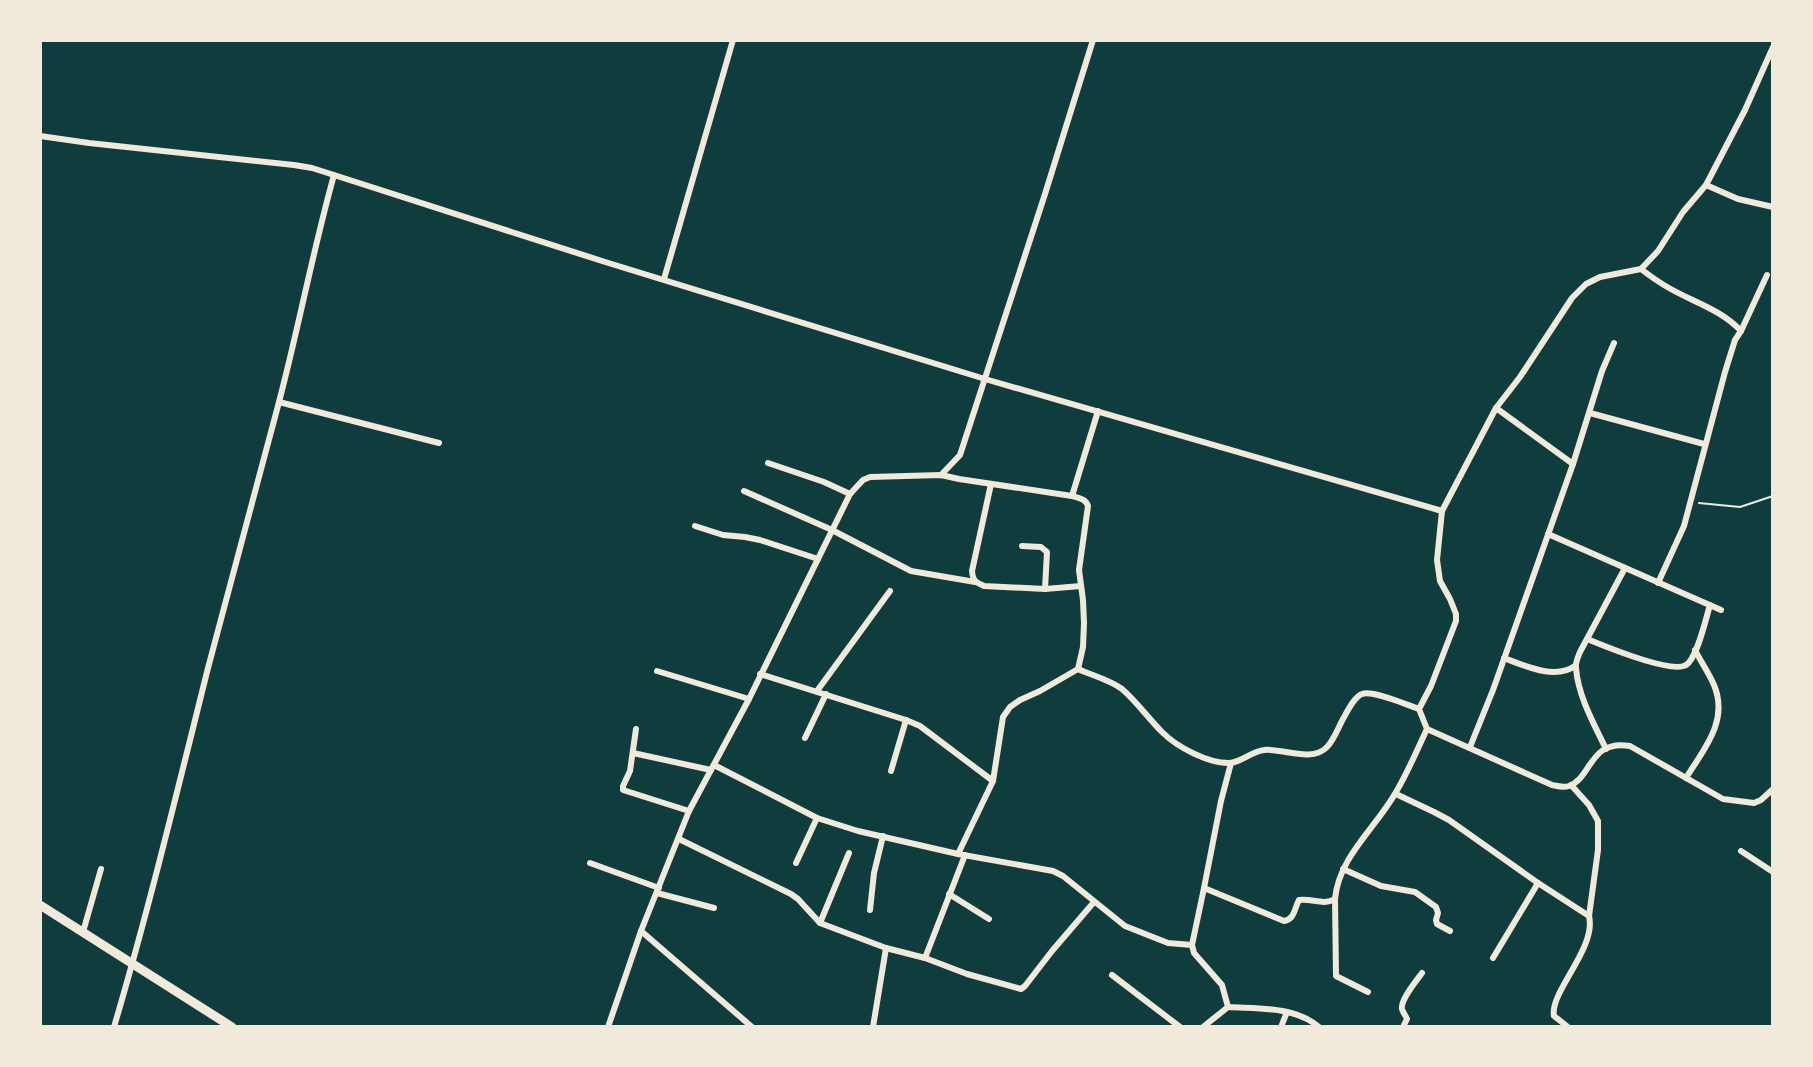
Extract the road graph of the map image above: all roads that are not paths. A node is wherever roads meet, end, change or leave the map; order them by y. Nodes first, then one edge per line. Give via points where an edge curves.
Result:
1 (733, 40) edge
2 (1093, 40) edge
3 (1773, 47) edge
4 (40, 136) edge
5 (334, 175) junction
6 (1706, 185) junction
7 (1773, 207) edge
8 (1642, 269) junction
9 (1768, 275) dead end
10 (664, 279) junction
11 (1741, 331) junction
12 (1614, 343) dead end
13 (985, 379) junction
14 (279, 402) junction
15 (1496, 408) junction
16 (1098, 411) junction
17 (1590, 413) junction
18 (439, 443) dead end
19 (1704, 444) junction
20 (768, 463) dead end
21 (1573, 464) junction
22 (941, 475) junction
23 (992, 484) junction
24 (744, 491) dead end
25 (850, 494) junction
26 (1072, 496) junction
27 (1442, 511) junction
28 (695, 526) dead end
29 (832, 530) junction
30 (1548, 534) junction
31 (1022, 546) dead end
32 (818, 559) junction
33 (1625, 568) junction
34 (975, 582) junction
35 (1658, 583) junction
36 (1081, 586) junction
37 (1045, 589) junction
38 (890, 591) dead end
39 (1710, 605) junction
40 (1721, 610) dead end
41 (1587, 639) junction
42 (1695, 650) junction
43 (1504, 658) junction
44 (1575, 666) junction
45 (1078, 669) junction
46 (657, 671) dead end
47 (760, 674) junction
48 (817, 691) junction
49 (826, 694) junction
50 (749, 699) junction
51 (1419, 709) junction
52 (906, 720) junction
53 (636, 729) dead end
54 (1427, 729) junction
55 (805, 738) dead end
56 (1470, 747) junction
57 (1606, 749) junction
58 (633, 753) junction
59 (1231, 763) junction
60 (713, 767) junction
61 (891, 771) dead end
62 (1686, 778) junction
63 (993, 782) junction
64 (1571, 785) junction
65 (1773, 789) edge
66 (1396, 794) junction
67 (689, 811) junction
68 (817, 818) junction
69 (883, 836) junction
70 (679, 839) junction
71 (1741, 851) dead end
72 (849, 853) dead end
73 (962, 854) junction
74 (590, 863) dead end
75 (796, 863) dead end
76 (101, 869) dead end
77 (1343, 869) junction
78 (1773, 872) edge
79 (1538, 883) junction
80 (1204, 888) junction
81 (658, 890) junction
82 (949, 894) junction
83 (1335, 899) junction
84 (1094, 902) junction
85 (40, 905) edge
86 (714, 908) dead end
87 (870, 909) dead end
88 (1589, 916) junction
89 (989, 919) dead end
90 (820, 923) junction
91 (642, 931) junction
92 (1450, 931) dead end
93 (83, 932) junction
94 (1192, 944) junction
95 (886, 948) junction
96 (925, 958) junction
97 (1493, 958) dead end
98 (133, 963) junction
99 (1422, 973) dead end
100 (1112, 975) dead end
101 (1368, 992) dead end
102 (1228, 1007) junction
103 (1287, 1012) junction
104 (750, 1026) edge
105 (114, 1027) edge
106 (232, 1027) edge
107 (608, 1027) edge
108 (873, 1027) edge
109 (1180, 1027) edge
110 (1203, 1027) edge
111 (1281, 1027) edge
112 (1319, 1027) edge
113 (1403, 1027) edge
114 (1568, 1027) edge

1 - 10 street
2 - 13 street
3 - 6 street
4 - 5 street via 294,165
5 - 10 street
5 - 14 street
6 - 7 street
6 - 8 street
8 - 11 street via 1732,321
8 - 15 street via 1586,284
9 - 11 street
10 - 13 street
11 - 19 street
12 - 17 street
13 - 16 street
13 - 22 street via 960,455
14 - 18 street
14 - 98 street
15 - 21 street
15 - 27 street
16 - 26 street
16 - 27 street
17 - 19 street
17 - 21 street
19 - 35 street via 1684,526
20 - 25 street
21 - 30 street
22 - 23 street
22 - 25 street via 870,477
23 - 26 street
23 - 34 street via 972,571
24 - 29 street
25 - 29 street
26 - 36 street via 1088,506
27 - 51 street via 1437,560 1456,621
28 - 32 street
29 - 32 street
29 - 34 street via 917,573
30 - 33 street
30 - 43 street
31 - 37 street via 1047,552
32 - 47 street
33 - 35 street
33 - 41 street
34 - 37 street
35 - 39 street
36 - 37 street
36 - 45 street via 1084,623
38 - 48 street
39 - 40 street
39 - 42 street
41 - 42 street via 1678,667 1688,664
41 - 44 street
42 - 62 street via 1714,685 1719,716 1712,738
43 - 44 street via 1533,669 1563,672
43 - 56 street
44 - 57 street
45 - 59 street via 1119,687 1180,747
45 - 63 street via 1007,711
46 - 50 street
47 - 48 street
47 - 50 street
48 - 49 street
49 - 52 street
49 - 55 street
50 - 60 street
51 - 54 street
51 - 59 street via 1362,694 1326,748 1301,754 1264,750
52 - 61 street
52 - 63 street
53 - 58 street
54 - 56 street
54 - 66 street
56 - 64 street via 1552,785
57 - 62 street via 1630,746
57 - 64 street via 1593,757
58 - 60 street
58 - 67 street via 623,790
59 - 80 street
60 - 67 street
60 - 68 street
62 - 65 street via 1723,799 1745,803 1761,800
63 - 73 street
64 - 88 street via 1598,821
66 - 77 street
66 - 79 street via 1434,811
67 - 70 street
68 - 69 street
68 - 75 street
69 - 73 street
69 - 87 street
70 - 81 street
70 - 90 street via 791,894
71 - 78 street
72 - 90 street
73 - 82 street
73 - 84 street via 1053,871
74 - 81 street
76 - 93 street
77 - 83 street
77 - 92 street via 1381,886 1415,892 1436,907 1437,924
79 - 88 street
79 - 97 street
80 - 83 street via 1284,920 1292,917 1299,900 1326,903
80 - 94 street
81 - 86 street
81 - 91 street
82 - 89 street
82 - 96 street
83 - 101 street via 1336,976
84 - 94 street via 1125,926 1168,943
84 - 96 street via 1021,989
85 - 93 main road
88 - 114 street via 1590,932 1553,1007 1555,1016
90 - 95 street
91 - 104 street
91 - 107 street
93 - 98 main road
94 - 102 street via 1194,953 1222,985
95 - 96 street
95 - 108 street
98 - 105 street
98 - 106 main road
99 - 113 street via 1402,1006 1407,1019
100 - 109 street
102 - 103 street
102 - 110 street
103 - 111 street
103 - 112 street via 1309,1018

